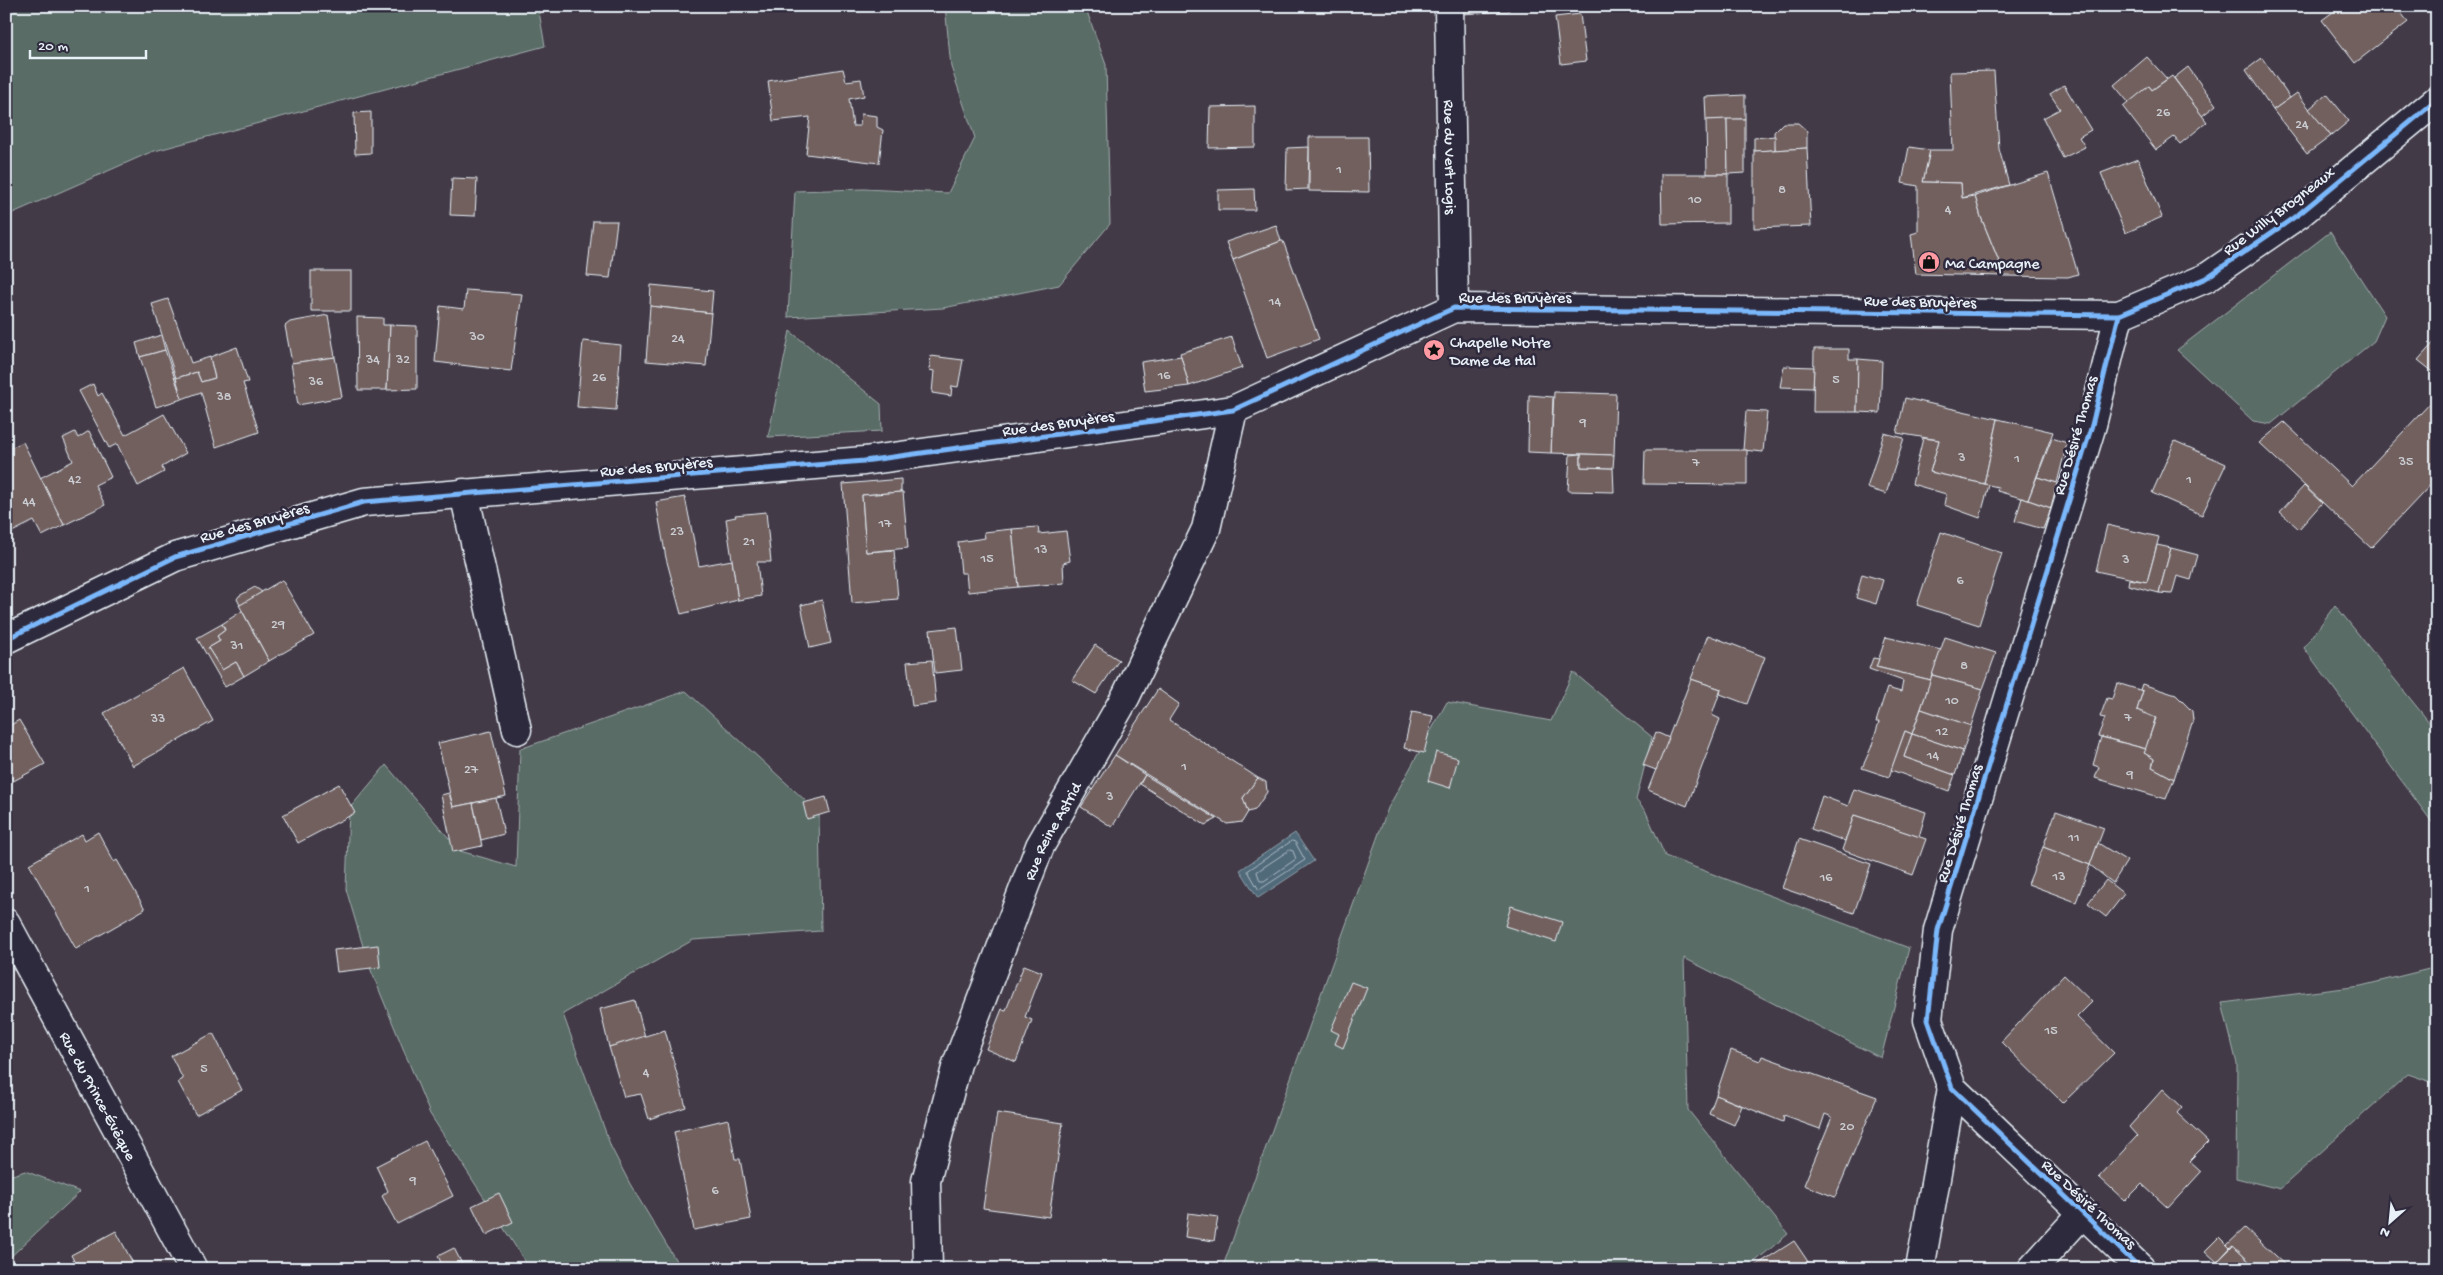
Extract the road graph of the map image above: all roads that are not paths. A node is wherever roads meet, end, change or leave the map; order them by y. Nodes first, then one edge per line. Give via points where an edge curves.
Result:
1 (1449, 6) edge
2 (2437, 100) edge
3 (1454, 308) junction
4 (2119, 315) junction
5 (1233, 410) junction
6 (464, 493) junction
7 (6, 639) edge
8 (517, 730) dead end
9 (6, 923) edge
10 (1952, 1088) junction
11 (2082, 1214) junction
12 (193, 1269) edge
13 (928, 1269) edge
14 (1920, 1269) edge
15 (2032, 1269) edge
16 (2141, 1269) edge

1 - 3 street, Rue du Vert Logis
2 - 4 street, Rue Willy Brogneaux via 2298,214 2206,278
3 - 4 street, Rue des Bruyères
3 - 5 street, Rue des Bruyères
4 - 10 street, Rue Désiré Thomas via 2092,425 1938,930 1928,1020
5 - 6 street, Rue des Bruyères via 864,461
5 - 13 street, Rue Reine Astrid via 1206,529 1126,696 1040,846 957,1064 926,1181
6 - 7 street, Rue des Bruyères via 364,502 175,557
6 - 8 street
9 - 12 street, Rue du Prince-Évêque
10 - 11 street, Rue Désiré Thomas
10 - 14 street, Rue Désiré Thomas
11 - 15 street, Rue Désiré Thomas
11 - 16 street, Rue Désiré Thomas

